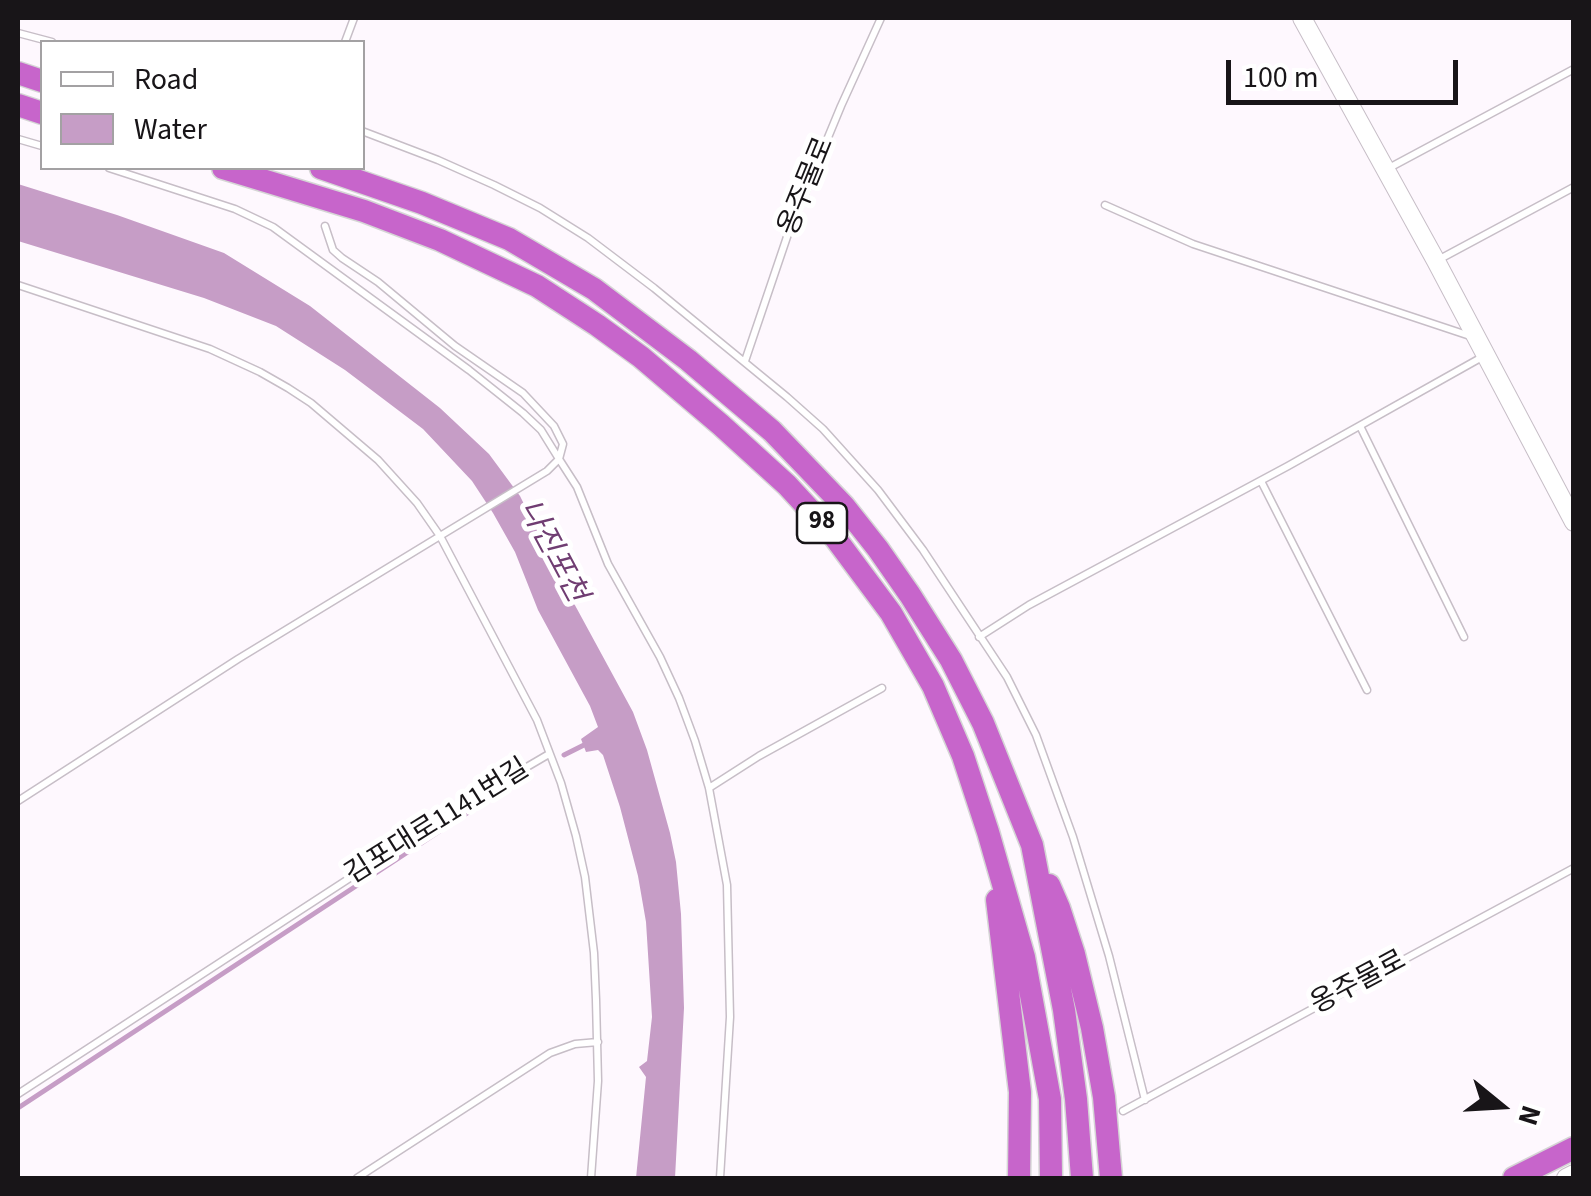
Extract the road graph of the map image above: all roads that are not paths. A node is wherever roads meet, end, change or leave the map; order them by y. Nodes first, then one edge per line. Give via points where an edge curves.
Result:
1 (882, 18) edge
2 (1302, 18) edge
3 (18, 33) edge
4 (44, 40) edge
5 (1574, 70) edge
6 (365, 133) edge
7 (114, 170) edge
8 (231, 170) edge
9 (327, 170) edge
10 (1384, 170) junction
11 (1574, 187) edge
12 (1104, 205) dead end
13 (325, 226) dead end
14 (1436, 262) junction
15 (18, 285) edge
16 (1476, 338) junction
17 (1486, 355) junction
18 (744, 361) junction
19 (1360, 426) junction
20 (559, 459) junction
21 (1261, 481) junction
22 (1574, 522) edge
23 (440, 536) junction
24 (979, 637) junction
25 (1464, 637) dead end
26 (882, 688) dead end
27 (1367, 690) dead end
28 (550, 754) junction
29 (709, 788) junction
30 (18, 801) edge
31 (988, 832) junction
32 (1032, 846) junction
33 (1574, 868) edge
34 (598, 1042) junction
35 (18, 1094) edge
36 (1144, 1100) junction
37 (1123, 1110) dead end
38 (1572, 1149) edge
39 (1574, 1174) edge
40 (357, 1178) edge
41 (592, 1178) edge
42 (720, 1178) edge
43 (1019, 1178) edge
44 (1051, 1178) edge
45 (1082, 1178) edge
46 (1111, 1178) edge
47 (1514, 1178) edge
48 (1527, 1178) edge
49 (1566, 1178) edge

1 - 18 lane, 옹주물로 via 794,217
2 - 10 street
3 - 4 lane
5 - 10 lane
6 - 18 lane via 540,208
7 - 20 lane via 273,227 523,413
8 - 31 highway, 98 via 364,211 537,286 641,357 721,425 833,536 891,614 933,686
9 - 32 highway, 98 via 510,239 594,289 772,431 844,506 910,594 983,723
10 - 14 street
11 - 14 lane
12 - 16 lane via 1194,244
13 - 20 lane via 342,258 538,406 563,444
14 - 16 street
15 - 23 lane via 210,349 288,388 378,460
16 - 17 street
17 - 19 lane
17 - 22 street
18 - 24 lane via 867,476
19 - 21 lane
19 - 25 lane
20 - 23 lane
20 - 29 lane via 660,657
21 - 24 lane
21 - 27 lane
23 - 28 lane
23 - 30 lane
24 - 36 lane via 1020,701 1050,769 1109,956
26 - 29 lane
28 - 34 lane, 김포대로1141번길 via 584,877
28 - 35 lane, 김포대로1141번길
29 - 42 lane via 729,934
31 - 43 highway via 1020,1092
31 - 44 highway, 98 via 1024,956 1043,1055
32 - 45 highway, 98 via 1064,1010
32 - 46 highway via 1074,954 1104,1098
33 - 36 lane, 옹주물로
34 - 40 lane via 550,1054
34 - 41 lane, 김포대로1141번길
36 - 37 lane, 옹주물로
38 - 47 highway
38 - 48 highway
39 - 49 street

